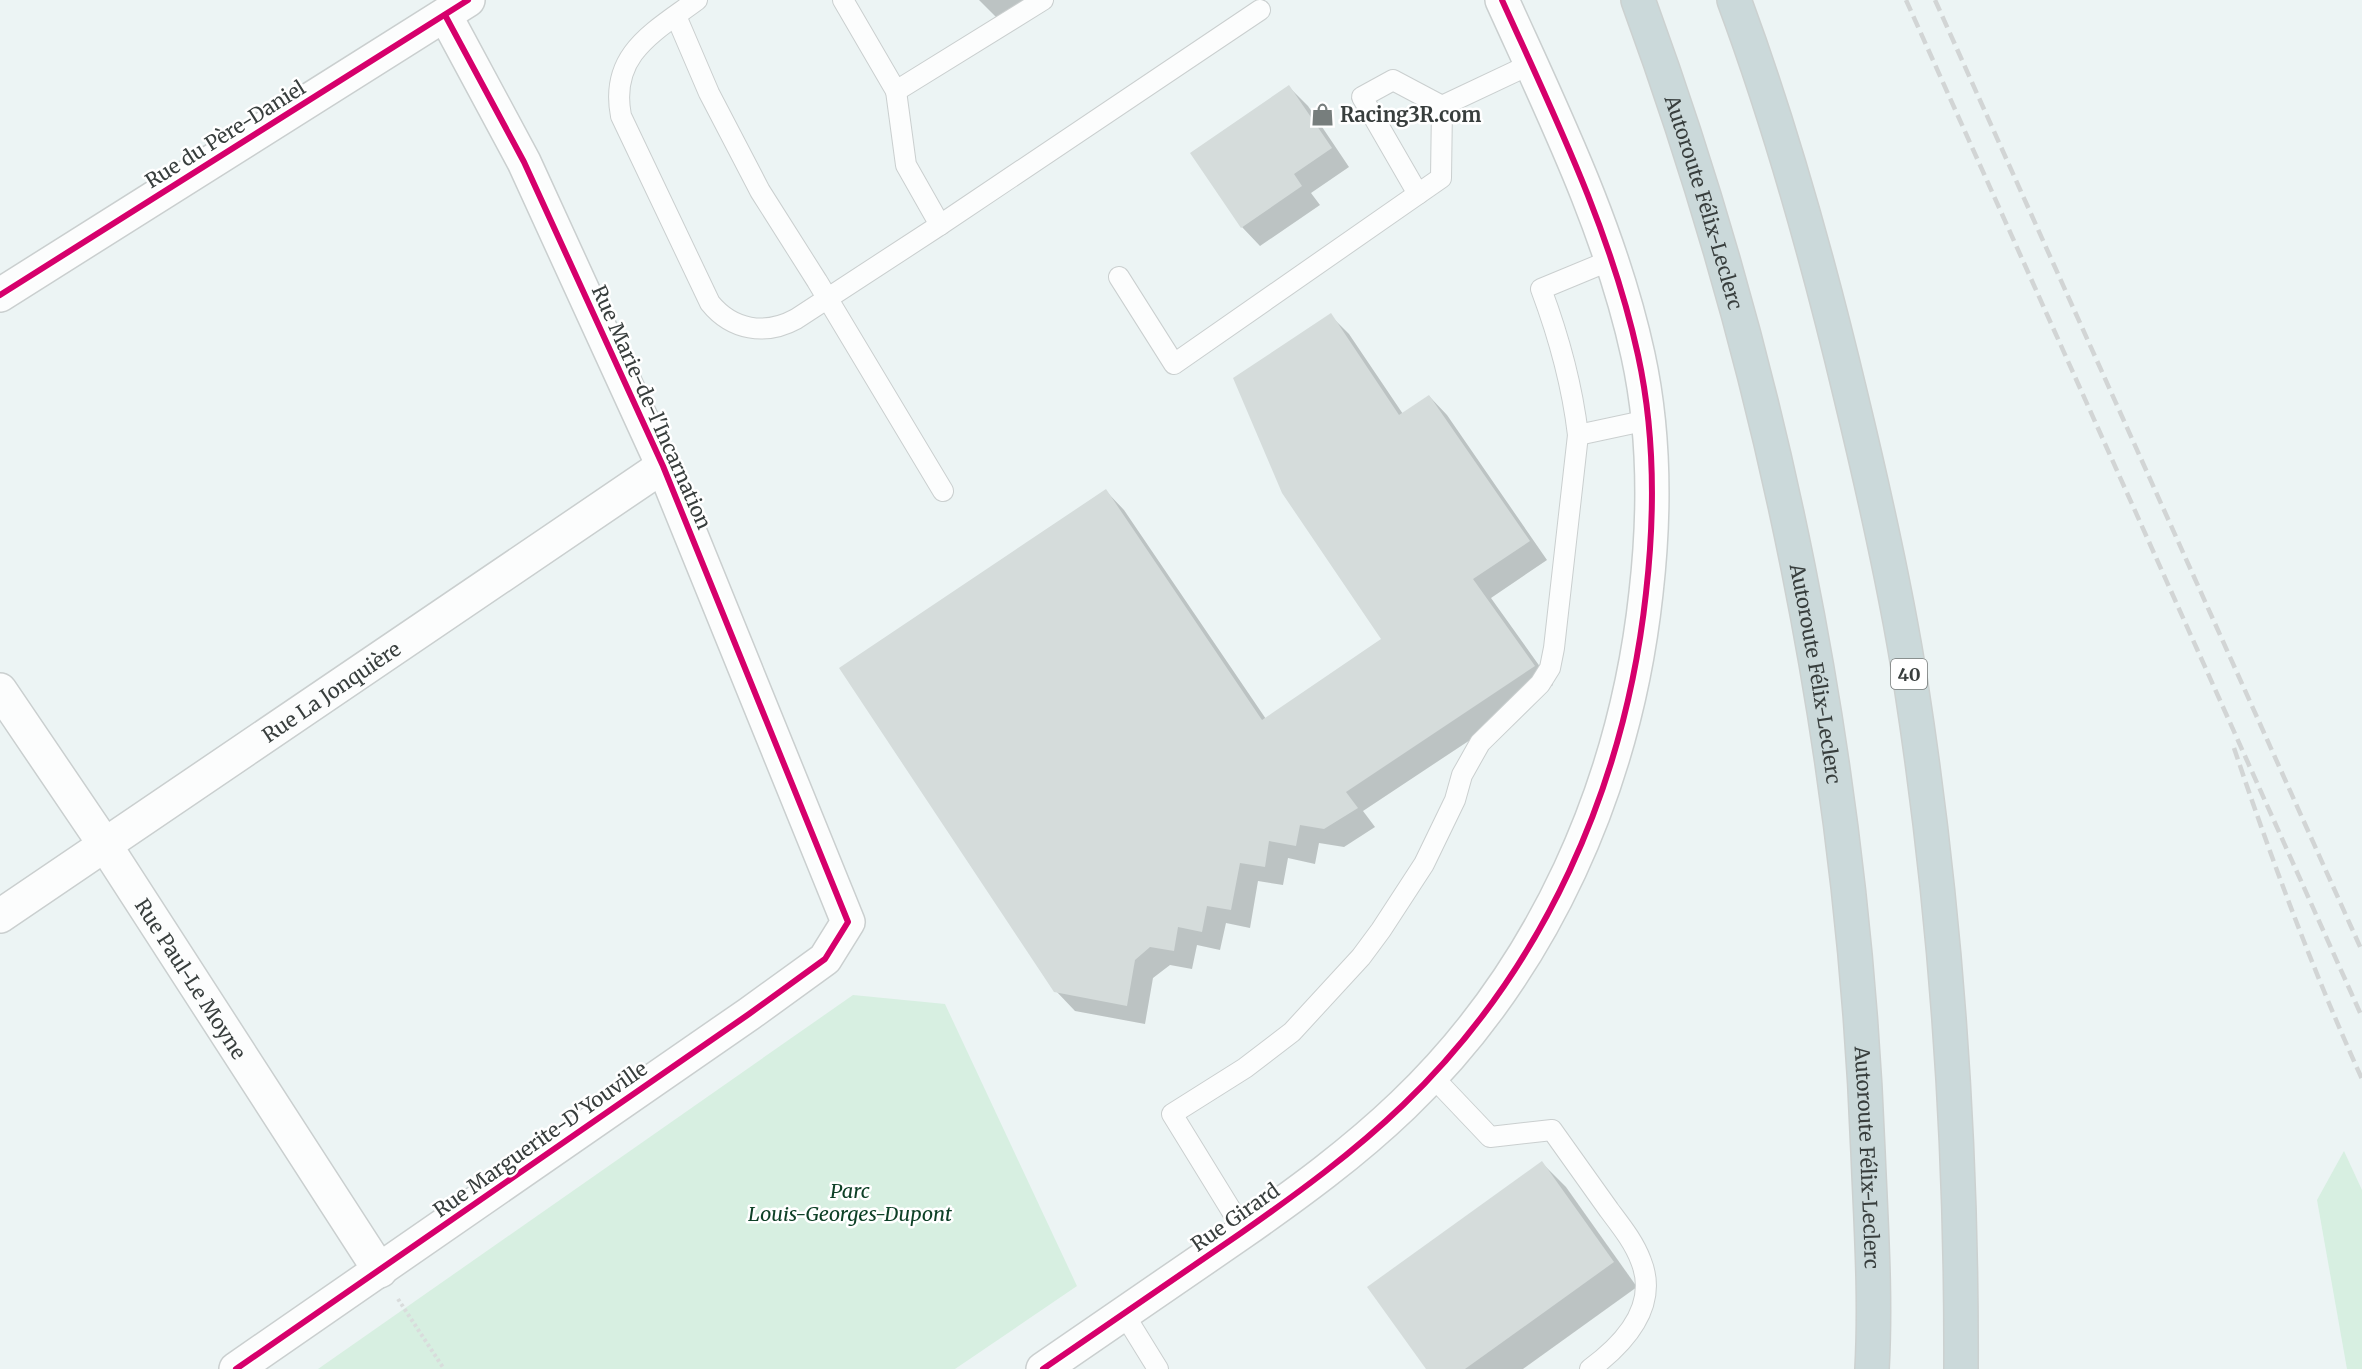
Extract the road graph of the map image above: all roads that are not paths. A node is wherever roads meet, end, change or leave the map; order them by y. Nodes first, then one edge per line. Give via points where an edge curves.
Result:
1 (697, 0) edge
2 (843, 0) edge
3 (1043, 0) edge
4 (1502, 0) edge
5 (1638, 0) edge
6 (1734, 0) edge
7 (456, 7) edge
8 (1260, 10) dead end
9 (675, 16) junction
10 (1531, 64) junction
11 (896, 91) junction
12 (1442, 106) junction
13 (1418, 195) junction
14 (940, 225) junction
15 (1611, 260) junction
16 (1119, 277) dead end
17 (0, 295) edge
18 (827, 299) junction
19 (1648, 420) junction
20 (1578, 435) junction
21 (663, 466) junction
22 (943, 491) dead end
23 (0, 690) edge
24 (105, 845) junction
25 (0, 916) edge
26 (848, 922) joint
27 (1432, 1076) junction
28 (1244, 1231) junction
29 (380, 1271) junction
30 (1124, 1314) junction
31 (236, 1369) edge
32 (1043, 1369) edge
33 (1158, 1369) edge
34 (1590, 1369) edge
35 (1872, 1369) edge
36 (1961, 1369) edge

1 - 9 lane
2 - 11 lane
3 - 11 lane
4 - 10 street, Rue Girard
5 - 35 highway, Autoroute Félix-Leclerc via 1724,259 1806,607 1841,838 1859,1005 1870,1198
6 - 36 highway, 40 via 1796,189 1828,303 1876,506 1911,684 1947,990 1959,1192
7 - 17 street, Rue du Père-Daniel
7 - 21 street, Rue Marie-de-l'Incarnation
8 - 14 lane
9 - 18 lane via 709,93 760,191
9 - 18 lane via 630,54 620,78 618,103 625,128 703,292 727,320 761,330 785,325
10 - 12 lane
10 - 15 street, Rue Girard via 1574,160
11 - 14 lane via 906,165
12 - 13 lane via 1442,178
12 - 13 lane via 1393,80 1362,97
13 - 16 lane via 1174,364
14 - 18 lane
15 - 19 street, Rue Girard via 1637,353
15 - 20 lane via 1541,289 1560,339
18 - 22 lane
19 - 20 lane
19 - 27 street, Rue Girard via 1652,525 1643,626 1628,706 1604,790 1577,854 1524,953 1473,1028
20 - 28 lane via 1554,648 1547,674 1480,743 1424,864 1361,957 1292,1032 1245,1068 1172,1114
21 - 24 street, Rue La Jonquière
21 - 26 street, Rue Marie-de-l'Incarnation
23 - 24 street, Rue Paul-Le Moyne
24 - 25 street, Rue La Jonquière
24 - 29 street, Rue Paul-Le Moyne
26 - 29 street, Rue Marguerite-D'Youville via 825,959
27 - 28 street, Rue Girard via 1346,1155
27 - 34 lane via 1490,1137 1552,1130 1633,1244 1645,1275 1642,1308 1624,1339
28 - 30 street, Rue Girard
29 - 31 street, Rue Marguerite-D'Youville
30 - 32 street, Rue Girard
30 - 33 lane

